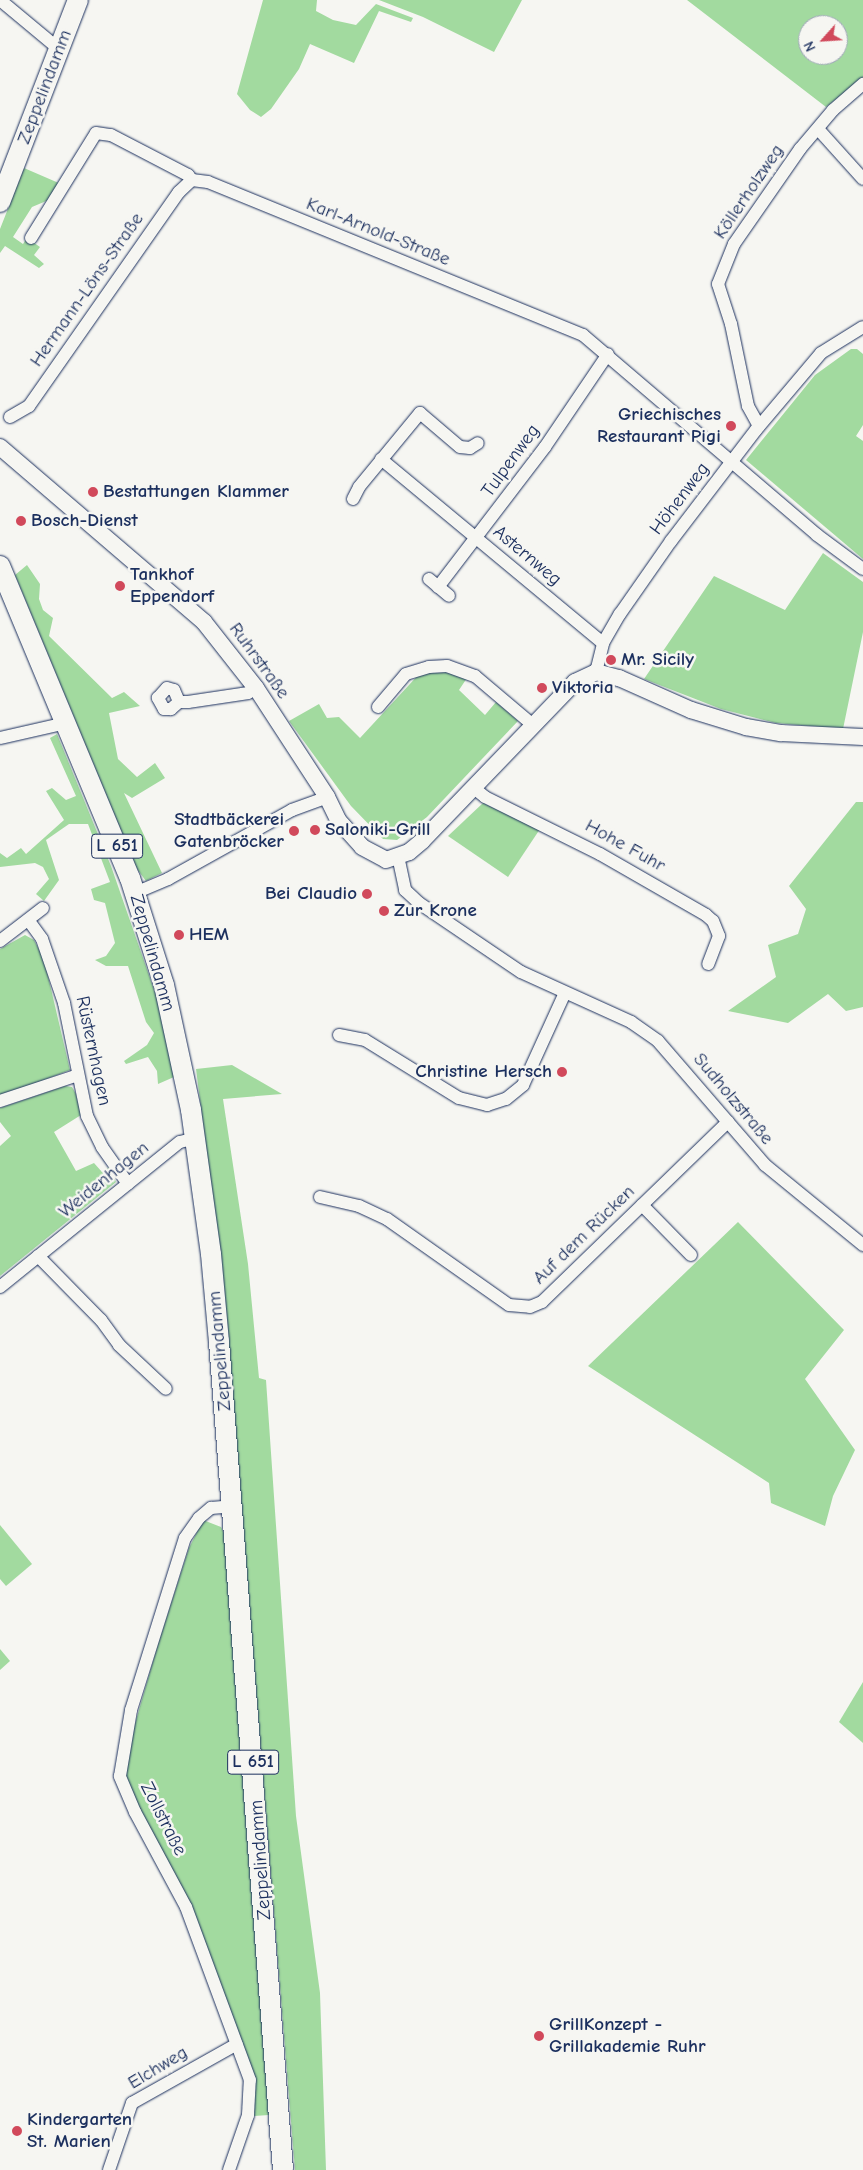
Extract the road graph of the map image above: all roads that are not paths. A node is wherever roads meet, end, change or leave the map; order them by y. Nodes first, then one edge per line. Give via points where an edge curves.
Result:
1 (0, 0) edge
2 (78, 0) edge
3 (59, 49) junction
4 (863, 84) edge
5 (818, 129) junction
6 (192, 180) junction
7 (863, 180) edge
8 (0, 202) edge
9 (31, 238) dead end
10 (862, 331) edge
11 (608, 354) junction
12 (10, 417) dead end
13 (759, 426) junction
14 (478, 443) dead end
15 (0, 447) edge
16 (381, 459) junction
17 (732, 461) junction
18 (0, 464) edge
19 (24, 468) junction
20 (353, 499) dead end
21 (477, 538) junction
22 (0, 566) edge
23 (863, 569) edge
24 (449, 596) dead end
25 (603, 643) junction
26 (596, 672) junction
27 (256, 688) junction
28 (179, 702) dead end
29 (378, 707) dead end
30 (66, 723) junction
31 (533, 725) junction
32 (863, 737) edge
33 (0, 738) edge
34 (474, 788) junction
35 (327, 797) junction
36 (398, 856) junction
37 (135, 893) junction
38 (43, 908) dead end
39 (29, 922) junction
40 (0, 941) edge
41 (708, 964) dead end
42 (565, 993) junction
43 (339, 1034) dead end
44 (78, 1075) junction
45 (0, 1101) edge
46 (728, 1122) junction
47 (196, 1138) junction
48 (128, 1184) junction
49 (320, 1198) dead end
50 (642, 1205) junction
51 (863, 1245) edge
52 (691, 1255) dead end
53 (38, 1256) junction
54 (0, 1287) edge
55 (166, 1390) dead end
56 (232, 1506) junction
57 (237, 2044) junction
58 (109, 2170) edge
59 (229, 2170) edge
60 (283, 2170) edge

1 - 3 street
2 - 3 main road, Zeppelindamm
3 - 8 main road, Zeppelindamm
4 - 5 street, Köllerholzweg via 833,110
5 - 7 street
5 - 13 street, Köllerholzweg via 734,244 718,284 731,324 748,406
6 - 9 street, Karl-Arnold-Straße via 188,174 111,135 96,132
6 - 11 street, Karl-Arnold-Straße via 208,182 556,323 583,335
6 - 12 street, Hermann-Löns-Straße via 179,192 29,406
10 - 13 street, Höhenweg via 821,353
11 - 17 street, Karl-Arnold-Straße
11 - 21 street, Tulpenweg via 545,447
13 - 17 street, Höhenweg
14 - 16 street via 470,448 460,447 420,413
15 - 19 street, Ruhrstraße
16 - 20 street via 358,487
16 - 21 street, Asternweg
17 - 23 street, Karl-Arnold-Straße via 816,535
17 - 25 street, Höhenweg via 668,545
18 - 19 street
19 - 27 street, Ruhrstraße via 178,597 226,647
21 - 24 street, Tulpenweg via 433,583
21 - 25 street, Asternweg
22 - 30 main road, Zeppelindamm / L 651
25 - 26 street, Höhenweg
26 - 31 street via 575,682
26 - 32 street via 619,678 691,710 746,727 782,733
27 - 28 street via 248,693
27 - 35 street, Ruhrstraße
29 - 31 street via 406,674 429,667 448,666 475,676
30 - 33 street
30 - 37 main road, Zeppelindamm / L 651
31 - 34 street
34 - 36 street via 422,841
34 - 41 street, Hohe Fuhr via 485,797 600,854 706,914 719,936
35 - 36 street, Ruhrstraße via 330,810 362,847 386,860
35 - 37 street via 292,810 168,879
36 - 42 street, Sudholzstraße via 405,890 419,903 522,972
37 - 47 main road, Zeppelindamm / L 651 via 164,985
38 - 39 street
39 - 40 street
39 - 44 street, Rüsternhagen via 42,939 53,966
42 - 43 street via 523,1085 506,1099 487,1105 459,1098 365,1040
42 - 46 street, Sudholzstraße via 598,1005 646,1031 690,1075
44 - 45 street
44 - 48 street, Rüsternhagen via 93,1131
46 - 50 street, Auf dem Rücken
46 - 51 street, Sudholzstraße via 787,1185
47 - 48 street, Weidenhagen via 180,1142
47 - 56 main road, Zeppelindamm / L 651 via 211,1254
48 - 53 street, Weidenhagen
49 - 50 street, Auf dem Rücken via 359,1206 387,1219 509,1305 520,1308 542,1302
50 - 52 street
53 - 54 street, Weidenhagen
53 - 55 street via 101,1320 119,1345
56 - 57 street, Zollstraße via 211,1508 199,1518 185,1538 131,1710 120,1776 135,1812 186,1907
56 - 60 main road, Zeppelindamm / L 651
57 - 58 street, Elchweg via 132,2103
57 - 59 street, Zollstraße via 250,2080 250,2104

